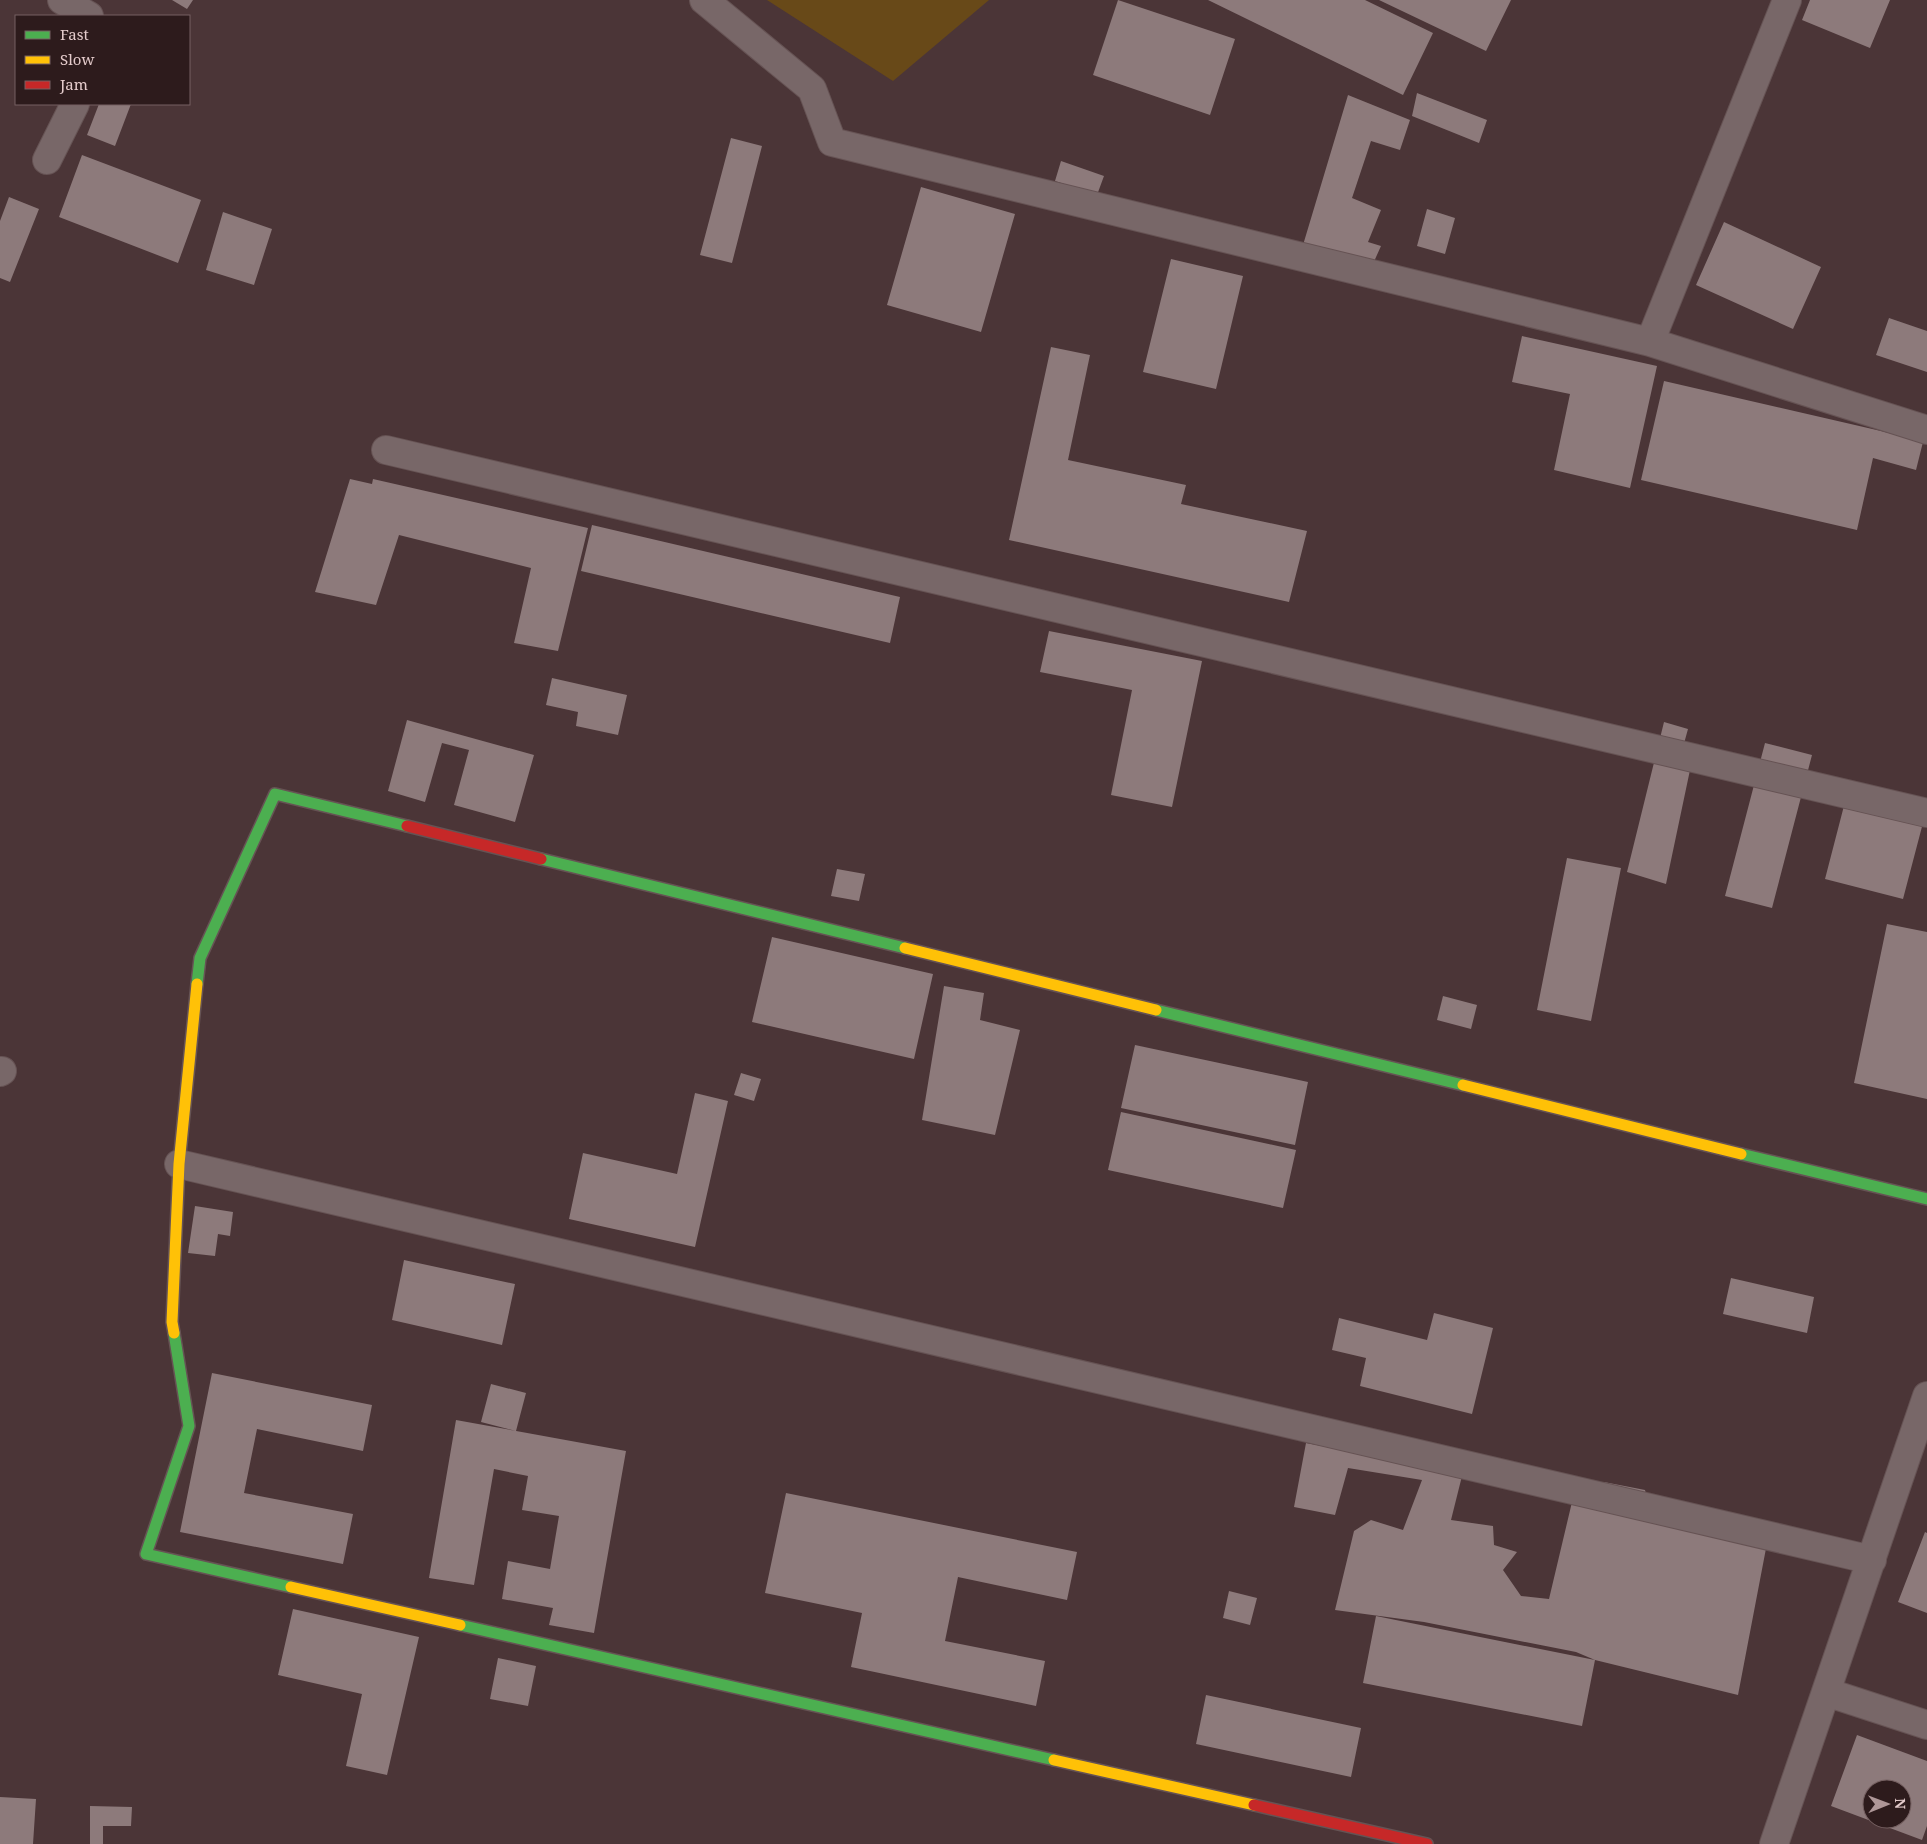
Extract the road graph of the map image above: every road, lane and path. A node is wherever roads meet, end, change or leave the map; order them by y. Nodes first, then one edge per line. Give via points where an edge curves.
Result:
1 (62, 0) edge
2 (704, 0) edge
3 (1787, 0) edge
4 (87, 15) edge
5 (74, 105) edge
6 (47, 160) dead end
7 (1650, 342) junction
8 (1927, 430) edge
9 (386, 450) dead end
10 (1927, 813) edge
11 (179, 1164) junction
12 (1927, 1199) edge
13 (1927, 1396) edge
14 (1872, 1560) junction
15 (1826, 1692) junction
16 (1927, 1725) edge
17 (1427, 1844) edge
18 (1774, 1844) edge

1 - 4 street
2 - 7 street via 812,89 832,142
3 - 7 street
5 - 6 street
7 - 8 street
9 - 10 street
11 - 12 street via 200,958 275,794
11 - 14 street
11 - 17 street via 172,1322 189,1426 146,1554
13 - 14 street
14 - 15 street
15 - 16 street
15 - 18 street

